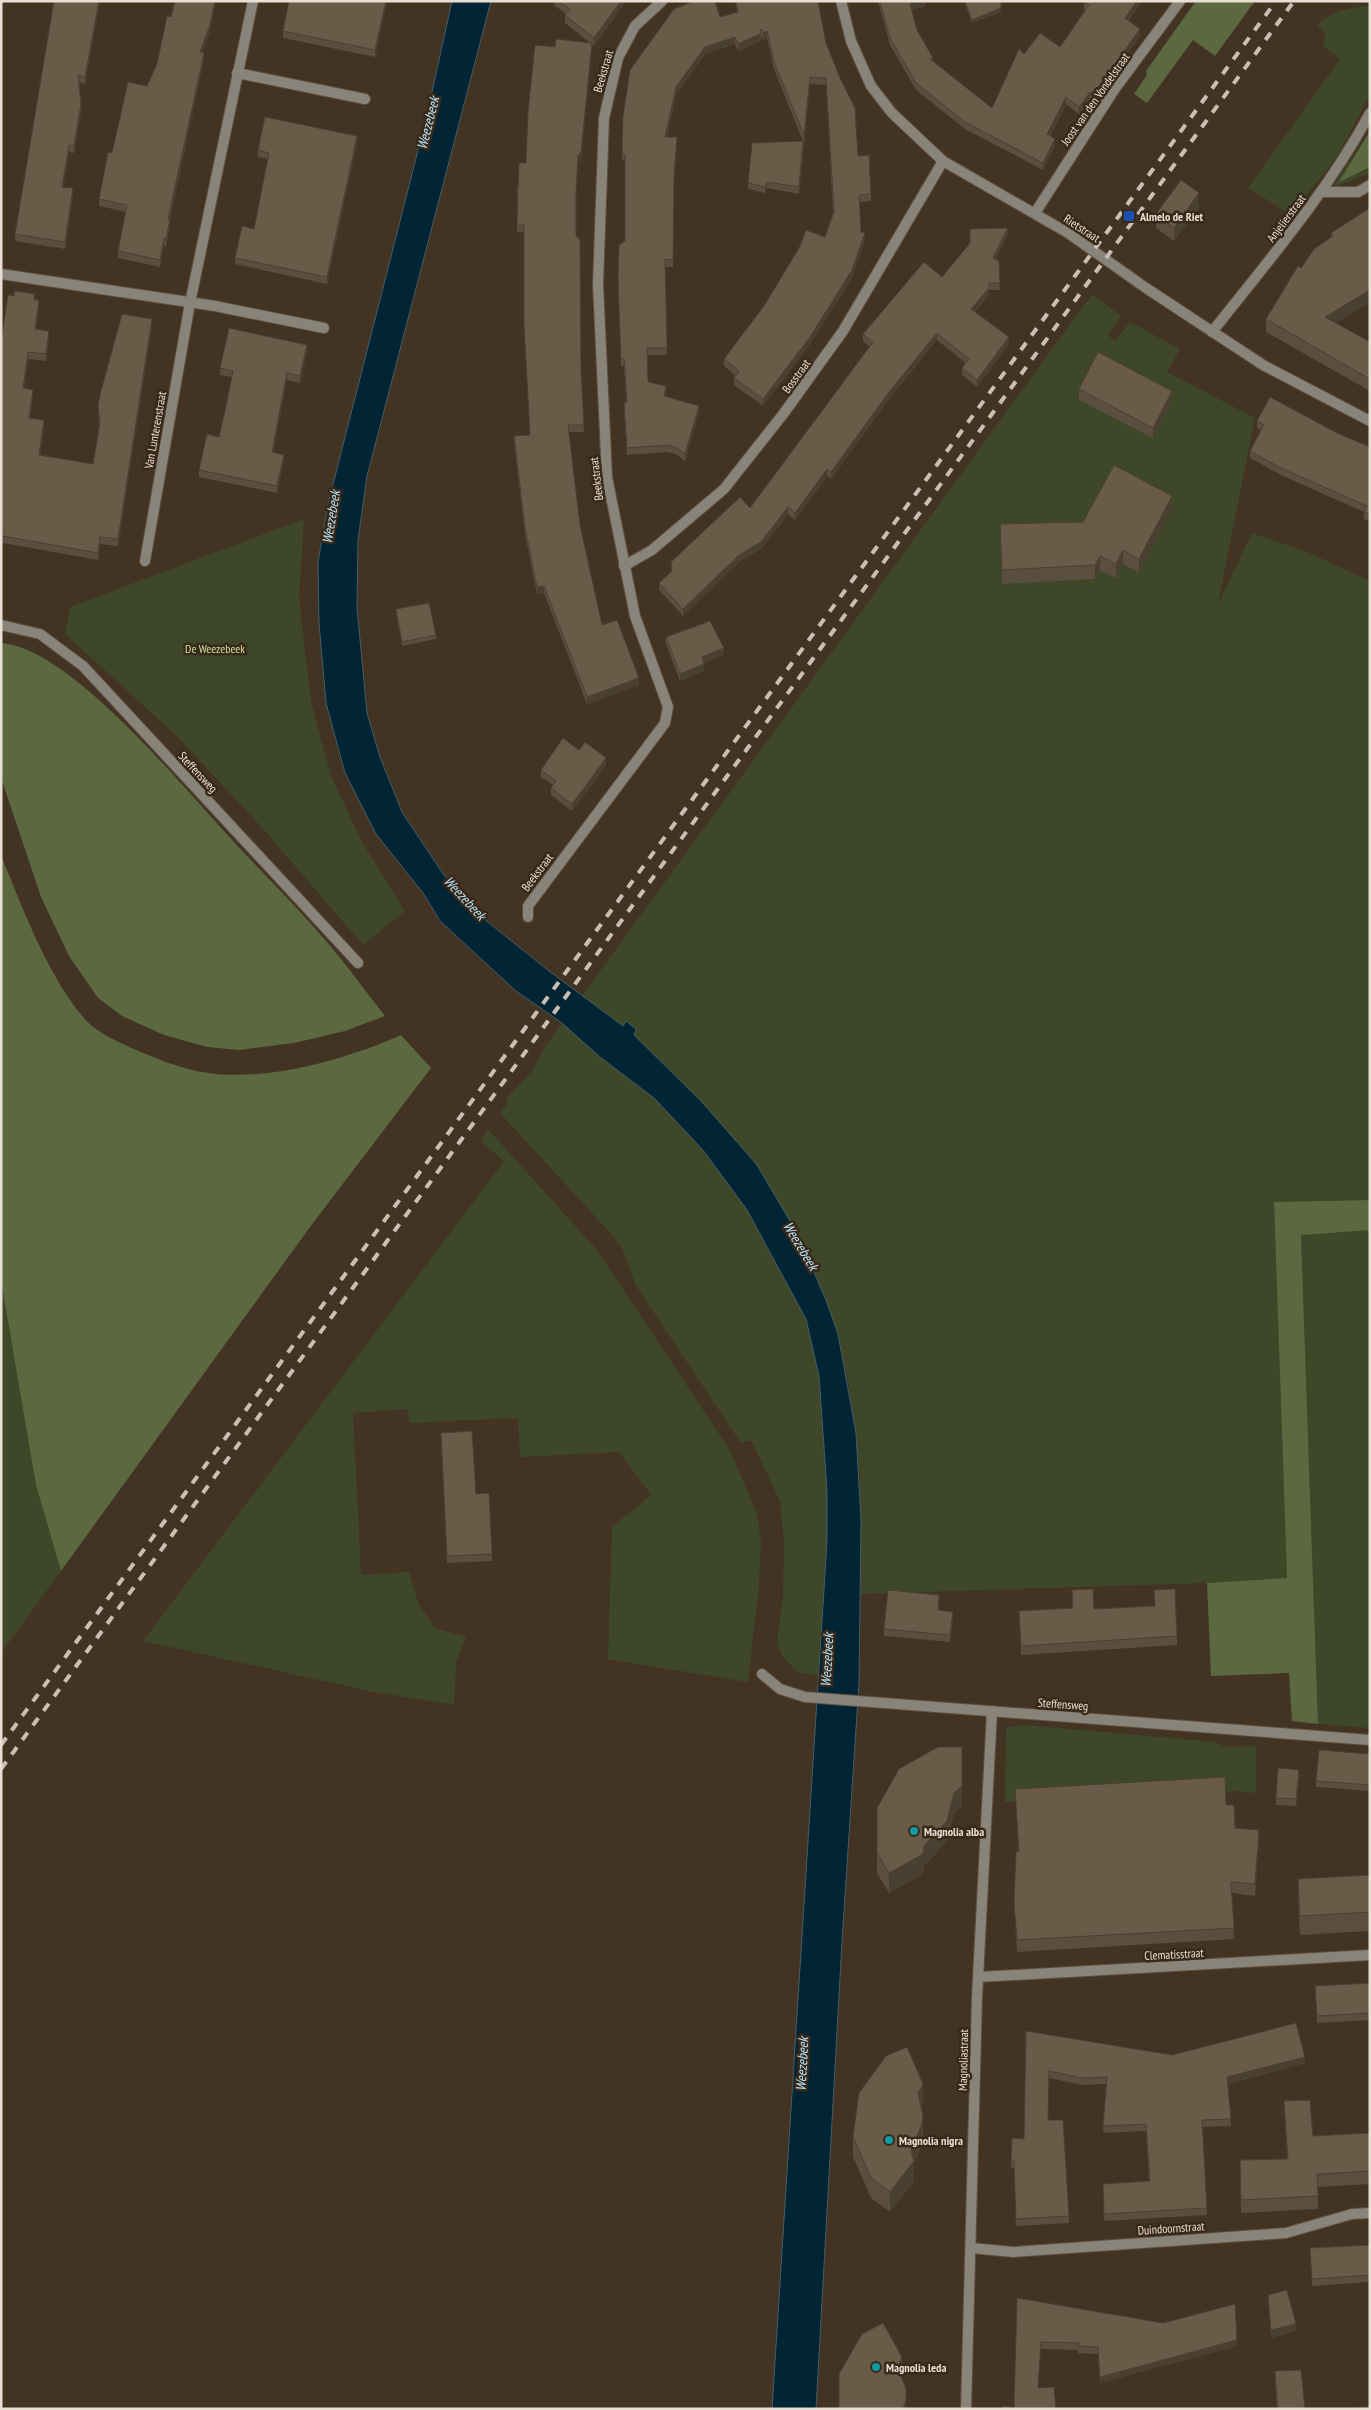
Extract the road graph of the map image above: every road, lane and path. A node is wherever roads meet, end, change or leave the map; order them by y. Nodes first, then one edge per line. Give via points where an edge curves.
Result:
1 (253, 1) edge
2 (662, 1) edge
3 (842, 1) edge
4 (1180, 1) edge
5 (237, 73) junction
6 (365, 99) dead end
7 (1370, 113) edge
8 (943, 162) junction
9 (1370, 185) edge
10 (1321, 192) junction
11 (1035, 213) junction
12 (1, 274) edge
13 (190, 303) junction
14 (324, 328) dead end
15 (1212, 332) junction
16 (1370, 421) edge
17 (144, 561) dead end
18 (624, 566) junction
19 (1, 625) edge
20 (528, 917) dead end
21 (358, 963) dead end
22 (762, 1674) dead end
23 (992, 1711) junction
24 (1370, 1740) edge
25 (1370, 1955) edge
26 (979, 1977) junction
27 (1370, 2213) edge
28 (971, 2248) junction
29 (966, 2409) edge

1 - 5 street, Van Lunterenstraat
2 - 18 street, Beekstraat via 635,26 618,58 604,118 598,284 602,397 608,477
3 - 8 street, Rietstraat via 851,41 871,86 892,113
4 - 11 street, Joost van den Vondelstraat via 1114,90
5 - 6 street
5 - 13 street, Van Lunterenstraat
7 - 10 street, Anjelierstraat via 1348,154
8 - 11 street, Rietstraat
8 - 18 street, Bosstraat via 844,331 724,489 652,550
9 - 10 street via 1358,192
10 - 15 street, Anjelierstraat
11 - 15 street, Rietstraat
12 - 13 street
13 - 14 street
13 - 17 street, Van Lunterenstraat
15 - 16 street, Rietstraat via 1263,365
18 - 20 street, Beekstraat via 635,616 668,707 668,715 528,906
19 - 21 street, Steffensweg via 40,634 83,666
22 - 23 street, Steffensweg via 780,1689 805,1698
23 - 24 street, Steffensweg
23 - 26 street, Magnoliastraat
25 - 26 street, Clematisstraat
26 - 28 street, Magnoliastraat
27 - 28 street, Duindoornstraat via 1352,2214 1286,2233 1013,2252
28 - 29 street, Magnoliastraat

